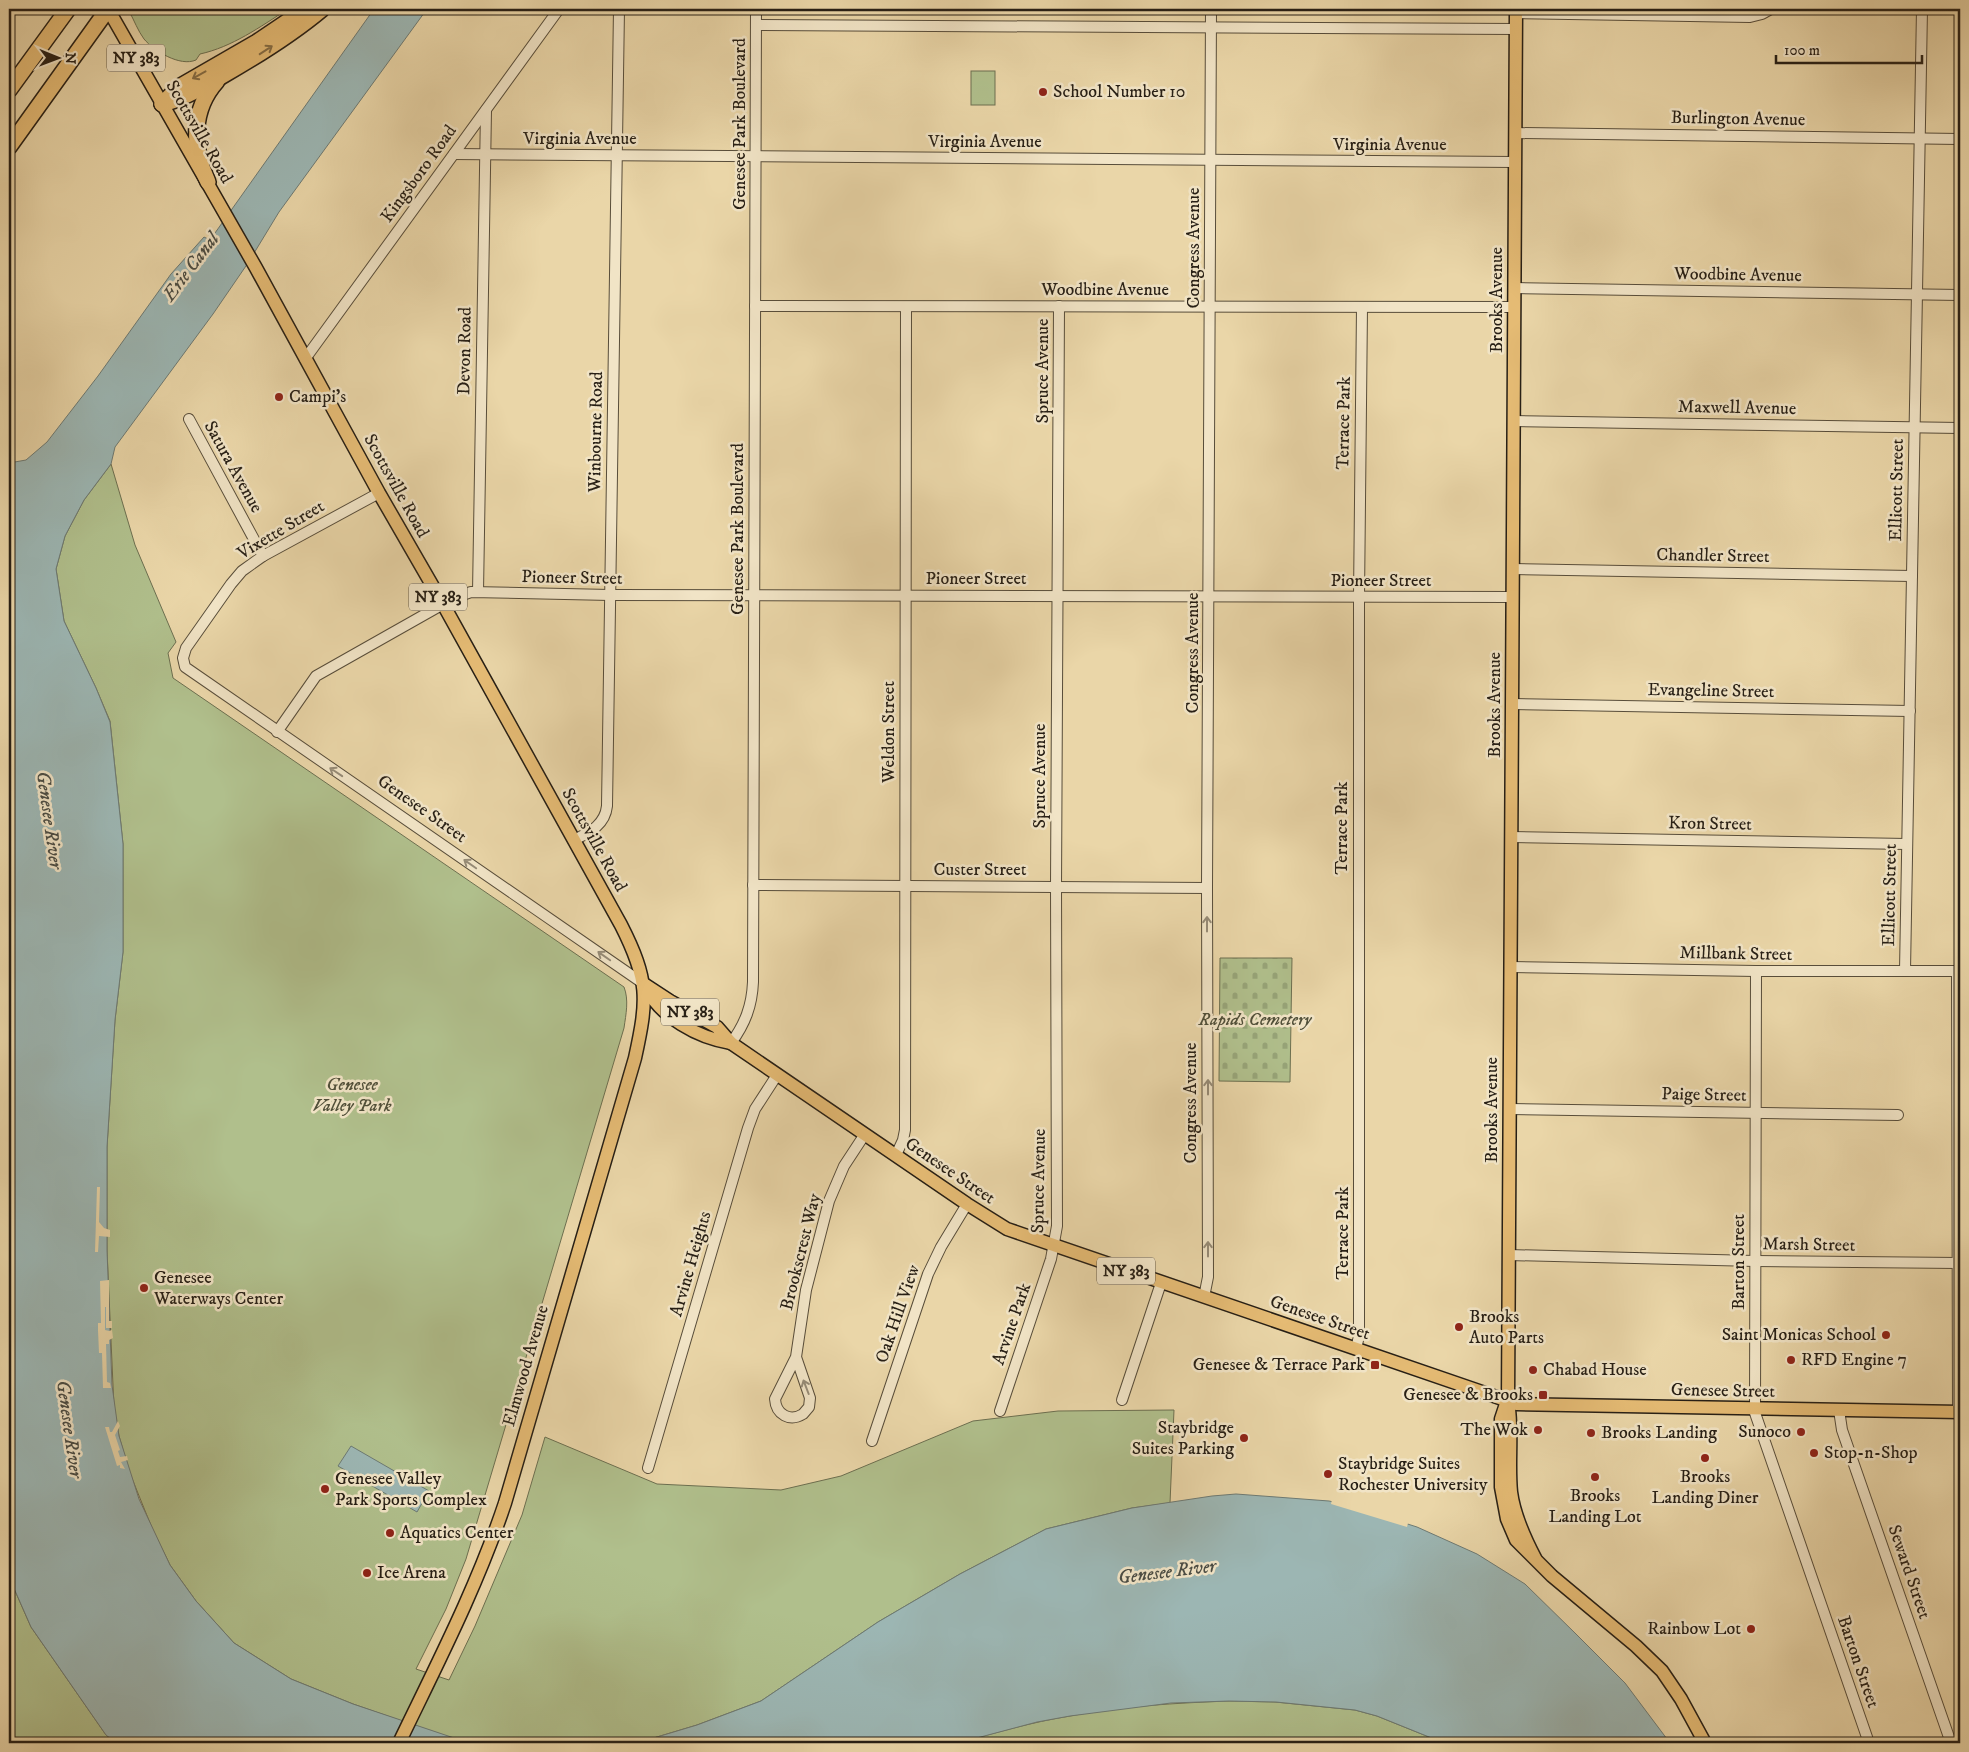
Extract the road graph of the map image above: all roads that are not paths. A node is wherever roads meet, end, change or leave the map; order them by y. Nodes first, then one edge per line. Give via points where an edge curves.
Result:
1 (108, 9) edge
2 (306, 9) edge
3 (322, 9) edge
4 (559, 9) edge
5 (619, 9) edge
6 (756, 9) edge
7 (1211, 9) edge
8 (1772, 9) edge
9 (1922, 9) edge
10 (66, 11) edge
11 (1516, 11) edge
12 (756, 25) junction
13 (1212, 27) junction
14 (1516, 29) junction
15 (224, 75) junction
16 (9, 90) edge
17 (162, 104) junction
18 (486, 110) junction
19 (1516, 133) junction
20 (1920, 138) junction
21 (1960, 139) edge
22 (9, 148) edge
23 (454, 154) junction
24 (484, 155) junction
25 (616, 156) junction
26 (756, 157) junction
27 (1211, 160) junction
28 (1516, 162) junction
29 (208, 182) junction
30 (1515, 288) junction
31 (1917, 295) junction
32 (1960, 296) edge
33 (755, 306) junction
34 (1059, 306) junction
35 (906, 307) junction
36 (1210, 307) junction
37 (1362, 307) junction
38 (1514, 307) junction
39 (305, 359) junction
40 (189, 419) dead end
41 (1514, 420) junction
42 (1915, 428) junction
43 (1960, 428) edge
44 (379, 493) junction
45 (263, 556) junction
46 (1513, 569) junction
47 (1912, 576) junction
48 (478, 592) junction
49 (610, 595) junction
50 (754, 595) junction
51 (906, 596) junction
52 (1058, 596) junction
53 (1209, 596) junction
54 (1513, 597) junction
55 (1359, 598) junction
56 (443, 604) junction
57 (183, 661) joint
58 (1512, 704) junction
59 (1910, 711) junction
60 (277, 732) junction
61 (1512, 837) junction
62 (574, 840) junction
63 (1907, 844) junction
64 (753, 885) junction
65 (905, 886) junction
66 (1056, 886) junction
67 (1207, 888) junction
68 (1511, 967) junction
69 (1756, 971) junction
70 (1905, 971) junction
71 (1959, 971) edge
72 (644, 984) junction
73 (732, 1043) junction
74 (777, 1074) junction
75 (1510, 1109) junction
76 (1756, 1112) junction
77 (1898, 1116) dead end
78 (865, 1134) junction
79 (896, 1156) junction
80 (967, 1204) junction
81 (1054, 1247) junction
82 (1509, 1255) junction
83 (1755, 1261) junction
84 (1958, 1263) junction
85 (1161, 1283) junction
86 (1204, 1297) junction
87 (1356, 1349) junction
88 (796, 1357) junction
89 (1122, 1400) dead end
90 (1508, 1402) junction
91 (1754, 1409) junction
92 (1839, 1410) junction
93 (1000, 1411) dead end
94 (1959, 1412) edge
95 (872, 1441) dead end
96 (648, 1468) dead end
97 (399, 1743) edge
98 (1706, 1743) edge
99 (1869, 1743) edge
100 (1951, 1743) edge

1 - 17 main road, Scottsville Road / NY 383
1 - 22 highway
2 -> 17 highway via 179,87
15 -> 3 highway via 273,46
4 - 18 street, Kingsboro Road
5 - 25 street, Winbourne Road
6 - 12 street, Genesee Park Boulevard
7 - 13 street, Congress Avenue
8 - 11 street via 1750,17
9 - 20 street, Ellicott Street
10 - 16 highway
11 - 14 main road, Brooks Avenue
12 - 13 street
12 - 26 street, Genesee Park Boulevard
13 - 14 street
13 - 27 street, Congress Avenue
14 - 19 main road, Brooks Avenue
15 - 17 highway via 186,96
15 - 29 highway via 205,98 197,121 197,148
17 - 29 main road, Scottsville Road / NY 383
18 - 23 street, Kingsboro Road
18 - 24 street, Devon Road
19 - 20 street, Burlington Avenue
19 - 28 main road, Brooks Avenue
20 - 21 street, Burlington Avenue
20 - 31 street, Ellicott Street
23 - 24 street, Virginia Avenue
23 - 39 street, Kingsboro Road
24 - 25 street, Virginia Avenue
24 - 48 street, Devon Road
25 - 26 street, Virginia Avenue
25 - 49 street, Winbourne Road
26 - 27 street, Virginia Avenue
26 - 33 street, Genesee Park Boulevard
27 - 28 street, Virginia Avenue
27 - 36 street, Congress Avenue
28 - 30 main road, Brooks Avenue
29 - 39 main road, Scottsville Road / NY 383
30 - 31 street, Woodbine Avenue
30 - 38 main road, Brooks Avenue
31 - 32 street, Woodbine Avenue
31 - 42 street, Ellicott Street
33 - 35 street, Woodbine Avenue
33 - 50 street, Genesee Park Boulevard
34 - 35 street, Woodbine Avenue
34 - 36 street, Woodbine Avenue
34 - 52 street, Spruce Avenue
35 - 51 street, Weldon Street
36 - 37 street, Woodbine Avenue
36 - 53 street, Congress Avenue
37 - 38 street, Woodbine Avenue
37 - 55 street, Terrace Park
38 - 41 main road, Brooks Avenue
39 - 44 main road, Scottsville Road / NY 383
40 - 45 street, Satura Avenue
41 - 42 street, Maxwell Avenue
41 - 46 main road, Brooks Avenue
42 - 43 street, Maxwell Avenue
42 - 47 street, Ellicott Street
44 - 45 street, Vixette Street
44 - 56 main road, Scottsville Road / NY 383
45 - 57 street, Vixette Street via 231,584 186,648
46 - 47 street, Chandler Street
46 - 54 main road, Brooks Avenue
47 - 59 street, Ellicott Street
48 - 49 street, Pioneer Street
48 - 56 street, Pioneer Street via 460,594
49 - 50 street, Pioneer Street
49 - 62 street, Winbourne Road via 606,812 597,827
50 - 51 street, Pioneer Street
50 - 64 street, Genesee Park Boulevard
51 - 52 street, Pioneer Street
51 - 65 street, Weldon Street
52 - 53 street, Pioneer Street
52 - 66 street, Spruce Avenue
53 - 55 street, Pioneer Street
53 - 67 street, Congress Avenue
54 - 55 street, Pioneer Street
54 - 58 main road, Brooks Avenue
55 - 87 street, Terrace Park via 1359,1336
56 - 60 street, Pioneer Street via 316,676
56 - 62 main road, Scottsville Road / NY 383
57 - 60 street, Genesee Street via 190,672
58 - 59 street, Evangeline Street
58 - 61 main road, Brooks Avenue
59 - 63 street, Ellicott Street
72 -> 60 street, Genesee Street
61 - 63 street, Kron Street
61 - 68 main road, Brooks Avenue
62 - 72 main road, Scottsville Road / NY 383 via 627,937
63 - 70 street, Ellicott Street
64 - 65 street, Custer Street
64 - 73 street, Genesee Park Boulevard via 752,1000 746,1019
65 - 66 street, Custer Street
65 - 79 street, Weldon Street via 905,1130
66 - 67 street, Custer Street
66 - 81 street, Spruce Avenue via 1057,1226
86 -> 67 street, Congress Avenue via 1208,1277
68 - 69 street, Millbank Street
68 - 75 main road, Brooks Avenue
69 - 70 street, Millbank Street
69 - 76 street, Barton Street
70 - 71 street, Millbank Street
71 - 84 street
72 - 73 main road, Genesee Street / NY 383 via 717,1027
72 - 97 main road, Elmwood Avenue via 644,1011 635,1058 505,1503 470,1594
73 - 74 main road, Genesee Street / NY 383
74 - 78 main road, Genesee Street / NY 383
74 - 96 street, Arvine Heights via 748,1128
75 - 76 street, Paige Street
75 - 82 main road, Brooks Avenue
76 - 77 street, Paige Street
76 - 83 street, Barton Street
78 - 79 main road, Genesee Street / NY 383
78 - 88 street, Brookscrest Way via 839,1177 824,1213 802,1308
79 - 80 main road, Genesee Street / NY 383
80 - 81 main road, Genesee Street / NY 383 via 1008,1229
80 - 95 street, Oak Hill View via 928,1274
81 - 85 main road, Genesee Street / NY 383
81 - 93 street, Arvine Park
82 - 83 street, Marsh Street
82 - 90 main road, Brooks Avenue
83 - 84 street, Marsh Street
83 - 91 street, Barton Street
84 - 94 street
85 - 86 main road, Genesee Street / NY 383
85 - 89 street
86 - 87 main road, Genesee Street / NY 383
87 - 90 main road, Genesee Street / NY 383
88 -> 88 street, Brookscrest Way via 775,1399 779,1412 792,1418 803,1414 810,1401
90 - 91 main road, Genesee Street via 1521,1405
90 - 98 main road, Brooks Avenue via 1513,1501 1523,1534 1535,1558 1662,1672
91 - 92 main road, Genesee Street
91 - 99 street, Barton Street
92 - 94 main road, Genesee Street
92 - 100 street, Seward Street via 1842,1430

